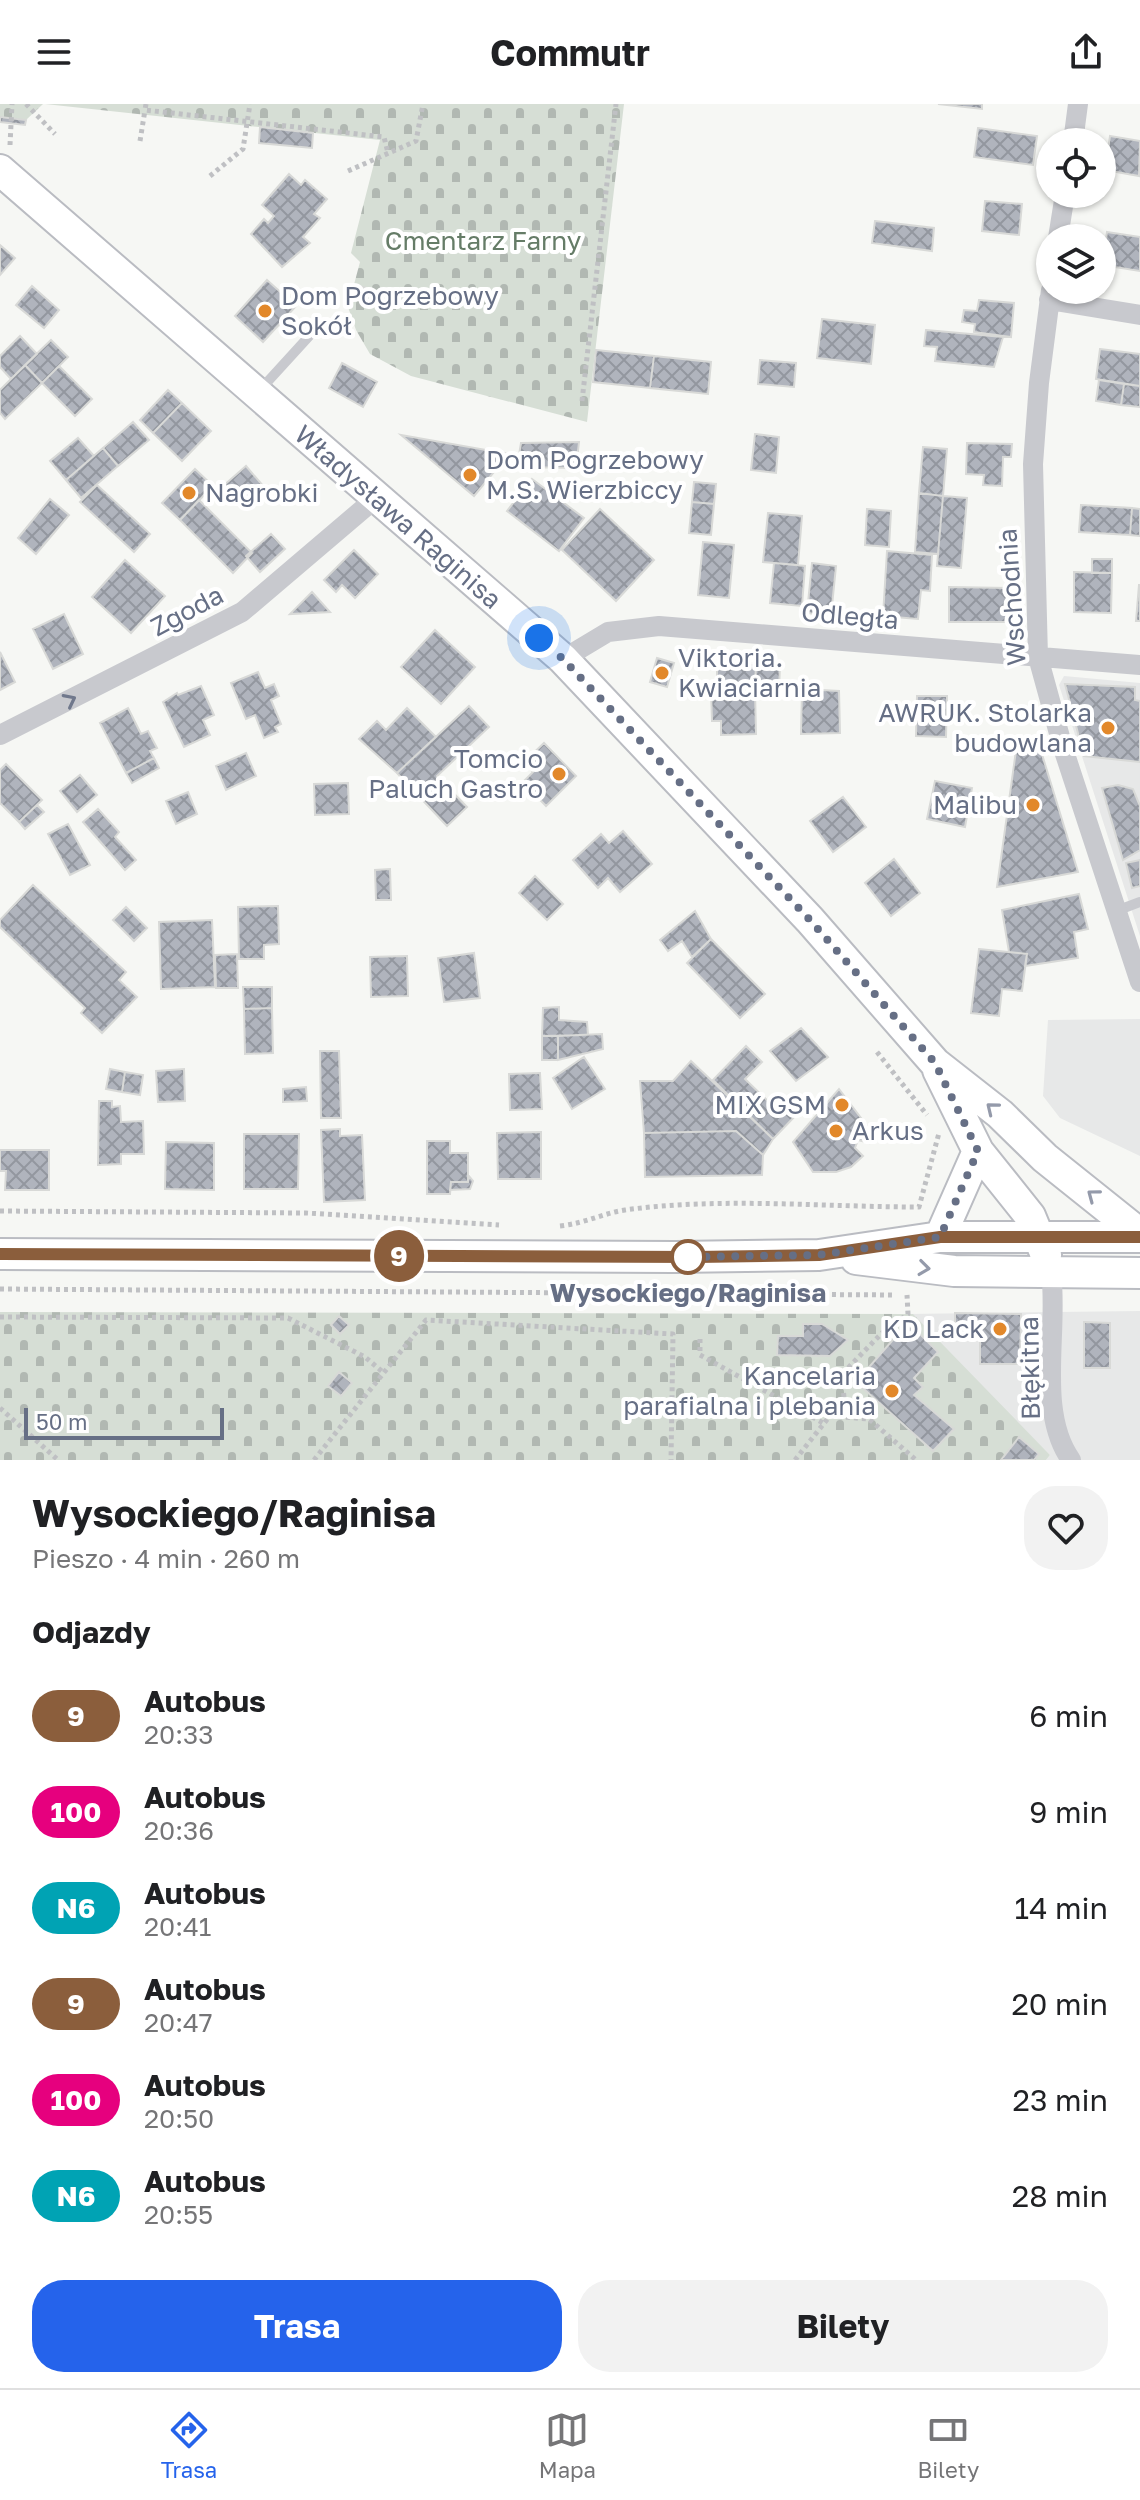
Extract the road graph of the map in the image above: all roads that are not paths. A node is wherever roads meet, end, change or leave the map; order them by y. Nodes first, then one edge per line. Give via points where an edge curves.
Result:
1 (1078, 104) edge
2 (1075, 128) edge
3 (7, 174) edge
4 (1049, 304) edge
5 (1090, 304) edge
6 (1140, 315) edge
7 (312, 333) dead end
8 (256, 394) junction
9 (376, 498) junction
10 (1038, 657) junction
11 (563, 659) junction
12 (1140, 665) edge
13 (0, 735) edge
14 (1140, 902) edge
15 (1116, 911) junction
16 (1140, 982) edge
17 (935, 1063) junction
18 (978, 1151) junction
19 (1140, 1236) edge
20 (940, 1237) junction
21 (1041, 1238) junction
22 (0, 1254) edge
23 (819, 1255) junction
24 (1051, 1272) junction
25 (1140, 1273) edge
26 (1071, 1460) edge

1 - 2 street
3 - 8 street, Władysława Raginisa
4 - 10 street, Wschodnia via 1033,464
5 - 6 street
7 - 8 lane
8 - 9 street, Władysława Raginisa
9 - 11 street, Władysława Raginisa
13 -> 9 street, Zgoda via 242,612
10 - 11 street, Odległa via 659,626 608,632
10 - 12 street, Odległa
10 - 15 street, Wschodnia
11 - 17 street, Władysława Raginisa via 810,920
14 - 15 lane
15 - 16 street, Wschodnia
17 - 18 street, Władysława Raginisa
19 -> 17 street, Władysława Raginisa
18 - 20 street
18 - 21 street, Władysława Raginisa
19 - 21 street
20 - 21 street
20 - 23 street
21 - 24 street, Władysława Raginisa
22 - 23 street
23 -> 24 street via 954,1271
24 - 25 street
24 - 26 street, Błękitna via 1053,1420

